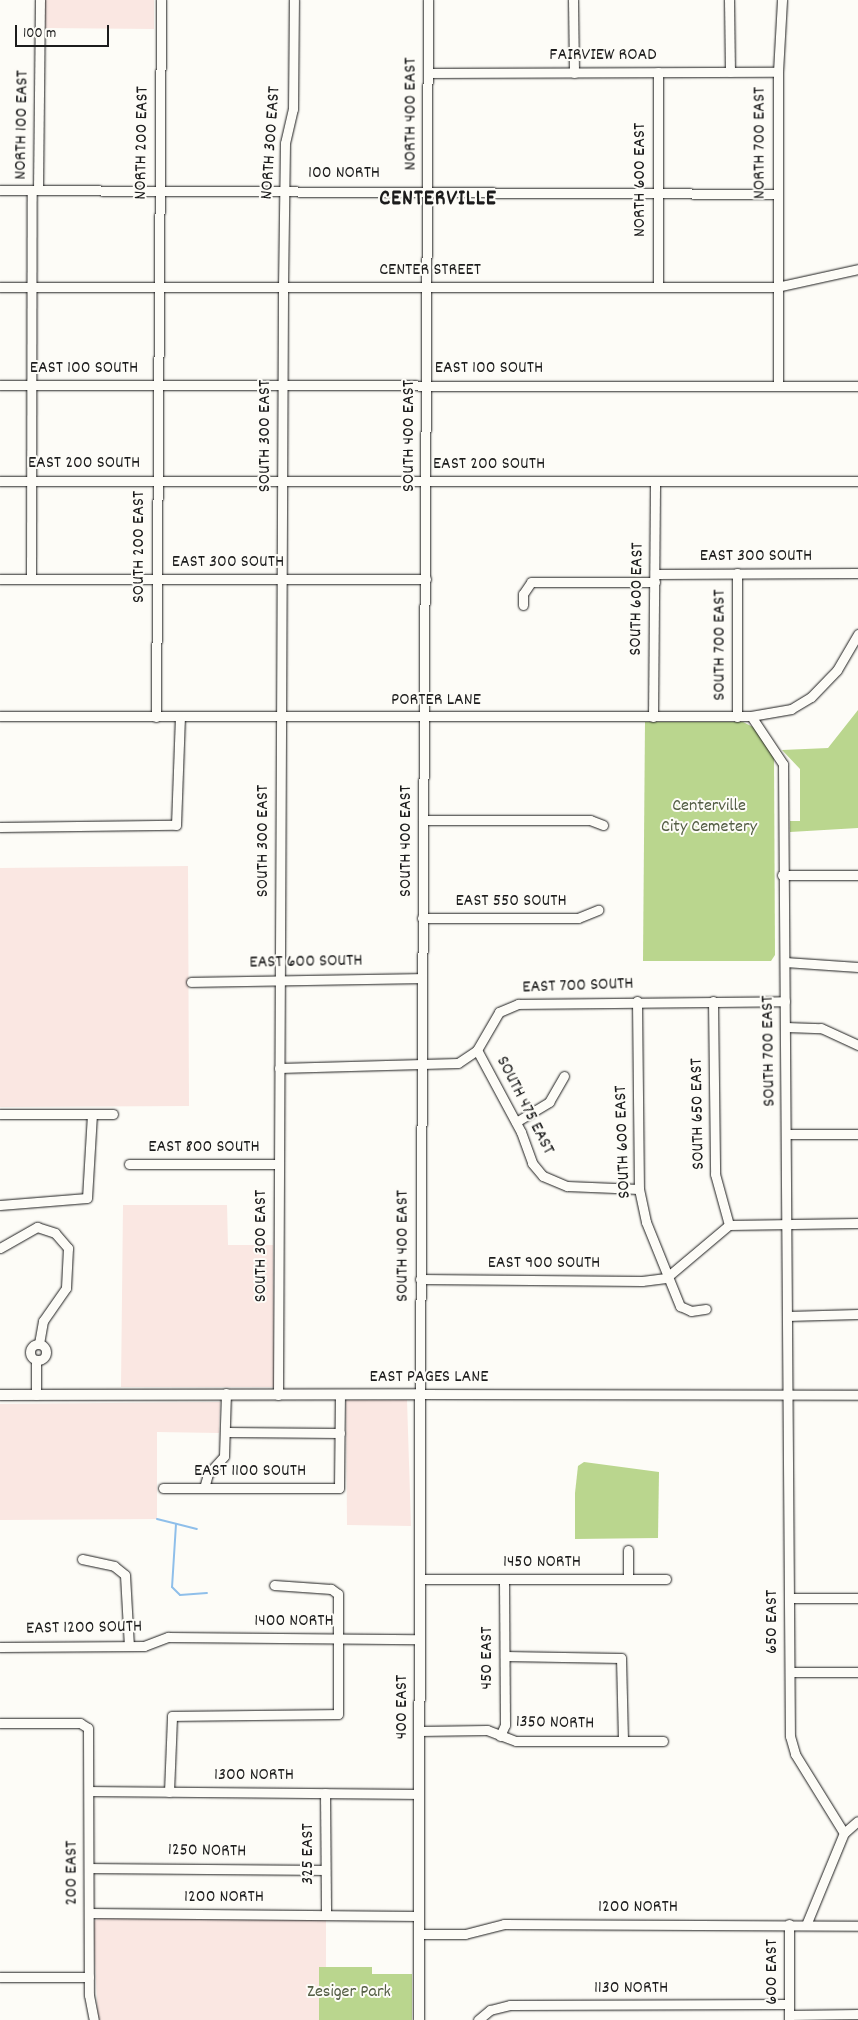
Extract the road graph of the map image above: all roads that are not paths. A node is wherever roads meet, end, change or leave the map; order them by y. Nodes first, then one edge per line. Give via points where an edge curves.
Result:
1 (40, 0) edge
2 (161, 0) edge
3 (294, 0) edge
4 (428, 0) edge
5 (573, 0) edge
6 (729, 0) edge
7 (782, 0) edge
8 (658, 72) junction
9 (730, 72) junction
10 (778, 72) junction
11 (429, 73) junction
12 (574, 73) junction
13 (0, 190) edge
14 (35, 190) junction
15 (158, 190) junction
16 (284, 190) junction
17 (428, 191) junction
18 (658, 193) junction
19 (777, 194) junction
20 (858, 269) edge
21 (0, 287) edge
22 (33, 287) junction
23 (158, 287) junction
24 (283, 287) junction
25 (658, 287) junction
26 (777, 287) junction
27 (427, 288) junction
28 (0, 385) edge
29 (31, 385) junction
30 (158, 385) junction
31 (283, 386) junction
32 (427, 386) junction
33 (778, 386) junction
34 (858, 386) edge
35 (0, 481) edge
36 (31, 481) junction
37 (157, 481) junction
38 (282, 481) junction
39 (426, 481) junction
40 (656, 481) junction
41 (858, 481) edge
42 (858, 573) edge
43 (737, 574) junction
44 (655, 578) junction
45 (0, 579) edge
46 (31, 579) junction
47 (156, 579) junction
48 (282, 579) junction
49 (426, 579) junction
50 (523, 605) dead end
51 (858, 634) edge
52 (0, 716) edge
53 (751, 716) junction
54 (156, 717) junction
55 (180, 717) junction
56 (653, 717) junction
57 (737, 717) junction
58 (281, 718) junction
59 (424, 718) junction
60 (423, 820) junction
61 (603, 825) dead end
62 (0, 827) edge
63 (782, 875) junction
64 (858, 875) edge
65 (598, 910) dead end
66 (422, 918) junction
67 (785, 962) junction
68 (858, 967) edge
69 (422, 978) junction
70 (280, 979) junction
71 (191, 982) dead end
72 (638, 1001) junction
73 (713, 1001) junction
74 (785, 1001) junction
75 (786, 1027) junction
76 (858, 1045) edge
77 (477, 1050) junction
78 (422, 1067) junction
79 (279, 1068) junction
80 (564, 1076) dead end
81 (0, 1114) edge
82 (92, 1114) junction
83 (113, 1114) dead end
84 (516, 1122) junction
85 (786, 1134) junction
86 (858, 1134) edge
87 (129, 1164) dead end
88 (279, 1164) junction
89 (639, 1189) junction
90 (0, 1205) edge
91 (787, 1223) junction
92 (858, 1223) edge
93 (729, 1225) junction
94 (0, 1248) edge
95 (666, 1278) junction
96 (420, 1280) junction
97 (706, 1309) dead end
98 (858, 1314) edge
99 (787, 1316) junction
100 (226, 1394) junction
101 (420, 1394) junction
102 (36, 1395) junction
103 (278, 1395) junction
104 (340, 1395) junction
105 (858, 1395) edge
106 (0, 1396) edge
107 (788, 1396) junction
108 (226, 1432) junction
109 (340, 1432) junction
110 (163, 1488) dead end
111 (204, 1488) junction
112 (628, 1550) dead end
113 (82, 1560) dead end
114 (419, 1579) junction
115 (504, 1579) junction
116 (628, 1579) junction
117 (666, 1579) dead end
118 (274, 1585) dead end
119 (789, 1598) junction
120 (858, 1598) edge
121 (168, 1637) joint
122 (340, 1638) junction
123 (419, 1639) junction
124 (129, 1646) junction
125 (0, 1647) edge
126 (505, 1656) junction
127 (790, 1672) junction
128 (858, 1672) edge
129 (0, 1722) edge
130 (419, 1730) junction
131 (500, 1736) junction
132 (623, 1742) junction
133 (663, 1742) dead end
134 (89, 1791) junction
135 (168, 1792) junction
136 (325, 1793) junction
137 (419, 1794) junction
138 (858, 1822) edge
139 (844, 1833) junction
140 (89, 1868) junction
141 (325, 1870) junction
142 (89, 1913) junction
143 (326, 1915) junction
144 (419, 1916) junction
145 (789, 1924) junction
146 (806, 1925) junction
147 (858, 1926) edge
148 (419, 1934) junction
149 (0, 1977) edge
150 (89, 1977) junction
151 (789, 2004) junction
152 (858, 2014) edge
153 (789, 2017) edge
154 (94, 2020) edge
155 (420, 2020) edge
156 (478, 2020) edge

1 - 14 street, NORTH 100 EAST
2 - 15 street, NORTH 200 EAST
3 - 16 street, NORTH 300 EAST via 293,109 285,143
4 - 11 street, NORTH 400 EAST
5 - 12 street
6 - 9 street
7 - 10 street, NORTH 700 EAST
8 - 9 street, FAIRVIEW ROAD
8 - 12 street, FAIRVIEW ROAD
8 - 18 street, NORTH 600 EAST
9 - 10 street, FAIRVIEW ROAD
10 - 19 street, NORTH 700 EAST
11 - 12 street, FAIRVIEW ROAD
11 - 17 street, NORTH 400 EAST
13 - 14 street, 100 NORTH
14 - 15 street, 100 NORTH
14 - 22 street, NORTH 100 EAST
15 - 16 street, 100 NORTH
15 - 23 street, NORTH 200 EAST
16 - 17 street, 100 NORTH
16 - 24 street, NORTH 300 EAST
17 - 18 street, 100 NORTH
17 - 27 street, NORTH 400 EAST
18 - 19 street, 100 NORTH
18 - 25 street, NORTH 600 EAST
19 - 26 street, NORTH 700 EAST
20 - 26 street, CENTER STREET
21 - 22 street, CENTER STREET
22 - 23 street, CENTER STREET
22 - 29 street, NORTH 100 EAST
23 - 24 street, CENTER STREET
23 - 30 street, SOUTH 200 EAST
24 - 27 street, CENTER STREET
24 - 31 street, SOUTH 300 EAST
25 - 26 street, CENTER STREET
25 - 27 street, CENTER STREET
26 - 33 street
27 - 32 street, SOUTH 400 EAST
28 - 29 street, EAST 100 SOUTH
29 - 30 street, EAST 100 SOUTH
29 - 36 street, NORTH 100 EAST
30 - 31 street, EAST 100 SOUTH
30 - 37 street, SOUTH 200 EAST
31 - 32 street, EAST 100 SOUTH
31 - 38 street, SOUTH 300 EAST
32 - 33 street, EAST 100 SOUTH
32 - 39 street, SOUTH 400 EAST
33 - 34 street, EAST 100 SOUTH
35 - 36 street, EAST 200 SOUTH
36 - 37 street, EAST 200 SOUTH
36 - 46 street, NORTH 100 EAST
37 - 38 street, EAST 200 SOUTH
37 - 47 street, SOUTH 200 EAST
38 - 39 street, EAST 200 SOUTH
38 - 48 street, SOUTH 300 EAST
39 - 40 street, EAST 200 SOUTH
39 - 49 street, SOUTH 400 EAST
40 - 41 street, EAST 200 SOUTH
40 - 44 street, SOUTH 600 EAST
42 - 43 street, EAST 300 SOUTH
43 - 44 street, EAST 300 SOUTH
43 - 57 street, SOUTH 700 EAST
44 - 50 street, EAST 300 SOUTH via 531,582 523,594
44 - 56 street, SOUTH 600 EAST
45 - 46 street, EAST 300 SOUTH
46 - 47 street, EAST 300 SOUTH
47 - 48 street, EAST 300 SOUTH
47 - 54 street, SOUTH 200 EAST
48 - 49 street, EAST 300 SOUTH
48 - 58 street, SOUTH 300 EAST
49 - 59 street, SOUTH 400 EAST
51 - 53 street, PORTER LANE via 847,653 811,697 790,709
52 - 54 street, PORTER LANE
53 - 57 street, PORTER LANE
53 - 63 street, SOUTH 700 EAST via 783,764
54 - 55 street, PORTER LANE
55 - 58 street, PORTER LANE
55 - 62 street via 176,825
56 - 57 street, PORTER LANE
56 - 59 street, PORTER LANE
58 - 59 street, PORTER LANE
58 - 70 street, SOUTH 300 EAST
59 - 60 street, SOUTH 400 EAST
60 - 61 street via 590,820
60 - 66 street, SOUTH 400 EAST
63 - 64 street
63 - 67 street, SOUTH 700 EAST
65 - 66 street, EAST 550 SOUTH via 578,918
66 - 69 street, SOUTH 400 EAST
67 - 68 street
67 - 74 street, SOUTH 700 EAST
69 - 70 street, EAST 600 SOUTH
69 - 78 street, SOUTH 400 EAST
70 - 71 street, EAST 600 SOUTH
70 - 79 street, SOUTH 300 EAST
72 - 73 street, EAST 700 SOUTH
72 - 77 street, EAST 700 SOUTH via 518,1004 499,1012
72 - 89 street, SOUTH 600 EAST
73 - 74 street, EAST 700 SOUTH
73 - 93 street, SOUTH 650 EAST via 716,1174
74 - 75 street, SOUTH 700 EAST
75 - 76 street via 828,1029
75 - 85 street, SOUTH 700 EAST
77 - 78 street, EAST 700 SOUTH via 458,1064
77 - 84 street, SOUTH 475 EAST
78 - 79 street, EAST 700 SOUTH
78 - 96 street, SOUTH 400 EAST
79 - 88 street, SOUTH 300 EAST
80 - 84 street via 550,1102
81 - 82 street
82 - 83 street
82 - 90 street via 90,1191 84,1200 15,1201
84 - 89 street, SOUTH 475 EAST via 532,1163 544,1176 567,1186
85 - 86 street
85 - 91 street, SOUTH 700 EAST
87 - 88 street, EAST 800 SOUTH
88 - 103 street, SOUTH 300 EAST
89 - 95 street, SOUTH 600 EAST
91 - 92 street
91 - 93 street
91 - 99 street, SOUTH 700 EAST
93 - 95 street
94 - 102 street via 37,1227 55,1233 68,1248 66,1288 44,1321 39,1344 46,1355 36,1360
95 - 96 street, EAST 900 SOUTH
95 - 97 street, SOUTH 600 EAST via 680,1306 691,1311
96 - 101 street, SOUTH 400 EAST
98 - 99 street
99 - 107 street, SOUTH 700 EAST
100 - 102 main road, EAST PAGES LANE
100 - 103 main road, EAST PAGES LANE
100 - 108 street
101 - 104 main road, EAST PAGES LANE
101 - 107 street, EAST PAGES LANE
101 - 114 main road, 400 EAST
102 - 106 main road, EAST PAGES LANE
103 - 104 main road, EAST PAGES LANE
104 - 109 street
105 - 107 street, EAST PAGES LANE
107 - 119 street, 650 EAST
108 - 109 street
108 - 111 street via 224,1456 208,1474
109 - 111 street, EAST 1100 SOUTH via 340,1485 336,1489
110 - 111 street, EAST 1100 SOUTH
112 - 116 street
113 - 124 street via 114,1566 125,1575
114 - 115 street, 1450 NORTH
114 - 123 main road, 400 EAST
115 - 116 street, 1450 NORTH
115 - 126 street, 450 EAST
116 - 117 street, 1450 NORTH
118 - 122 street via 336,1592
119 - 120 street
119 - 127 street, 650 EAST
121 - 122 street, 1400 NORTH
121 - 124 street, EAST 1200 SOUTH
122 - 123 street, 1400 NORTH
122 - 135 street via 338,1714 168,1718
123 - 130 main road, 400 EAST
124 - 125 street, EAST 1200 SOUTH
126 - 131 street, 450 EAST via 505,1725
126 - 132 street via 621,1658
127 - 128 street
127 - 139 street, 650 EAST via 793,1750
129 - 134 street, 200 EAST via 86,1725
130 - 131 street, 1350 NORTH via 487,1730
130 - 137 main road, 400 EAST
131 - 132 street, 1350 NORTH via 516,1741
132 - 133 street, 1350 NORTH
134 - 135 street, 1300 NORTH
134 - 140 street, 200 EAST
135 - 136 street, 1300 NORTH
136 - 137 street, 1300 NORTH
136 - 141 street, 325 EAST
137 - 144 main road, 400 EAST
138 - 139 street
139 - 146 street
140 - 141 street, 1250 NORTH
140 - 142 street, 200 EAST
141 - 143 street, 325 EAST
142 - 143 street, 1200 NORTH
142 - 150 street, 200 EAST
143 - 144 street, 1200 NORTH
144 - 148 main road, 400 EAST
145 - 146 street, 1200 NORTH
145 - 148 street, 1200 NORTH via 504,1924 465,1934
145 - 151 street, 600 EAST
146 - 147 street, 1200 NORTH
148 - 155 main road, 400 EAST
149 - 150 street
150 - 154 street, 200 EAST
151 - 153 street, 600 EAST
151 - 156 street, 1130 NORTH via 510,2005 490,2010
152 - 153 street

